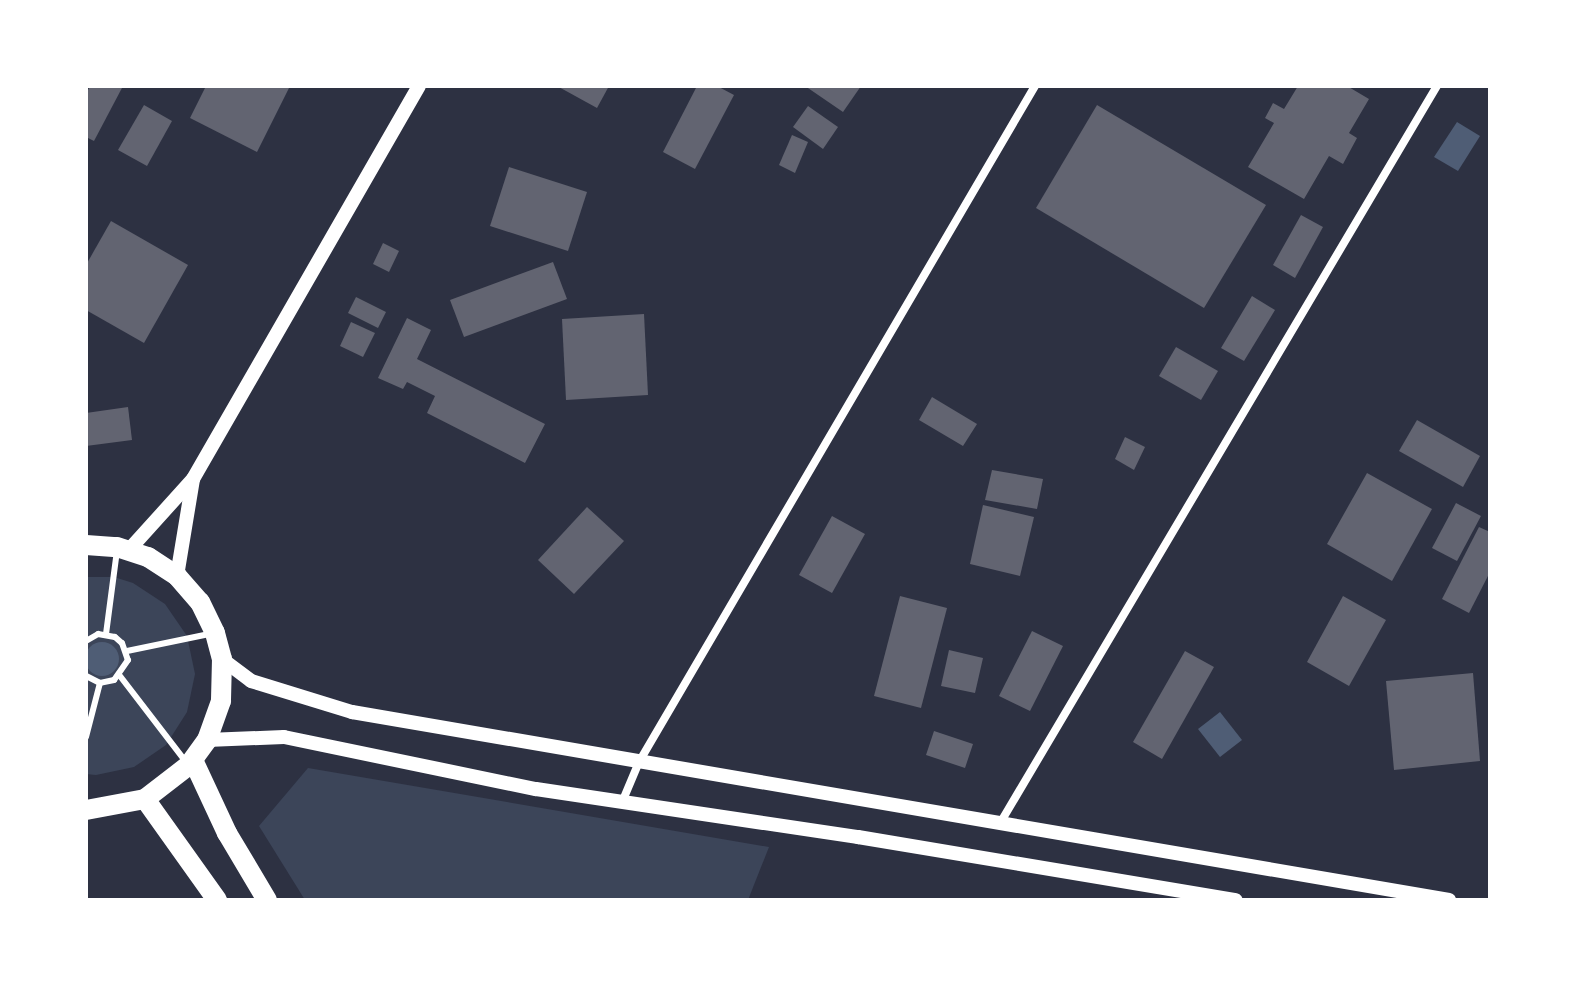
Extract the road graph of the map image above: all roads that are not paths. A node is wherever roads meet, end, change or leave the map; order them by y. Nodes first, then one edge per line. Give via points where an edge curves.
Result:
1 (419, 86) edge
2 (1035, 86) edge
3 (1437, 86) edge
4 (193, 479) junction
5 (86, 545) edge
6 (123, 549) junction
7 (177, 576) junction
8 (215, 633) junction
9 (106, 634) junction
10 (86, 641) edge
11 (127, 651) junction
12 (222, 659) junction
13 (86, 676) edge
14 (120, 676) junction
15 (100, 683) junction
16 (86, 737) edge
17 (207, 740) junction
18 (639, 762) junction
19 (191, 763) junction
20 (145, 799) junction
21 (623, 800) junction
22 (86, 810) edge
23 (999, 825) junction
24 (217, 900) edge
25 (267, 900) edge
26 (1236, 900) edge
27 (1449, 900) edge

1 - 4 street
2 - 18 street
3 - 23 street
4 - 6 street
4 - 7 street
5 - 6 main road
6 - 7 main road via 148,557
6 - 9 lane
7 - 8 main road via 200,602
8 - 11 lane
8 - 12 main road
9 - 10 lane
9 - 11 lane
11 - 14 lane
12 - 17 main road via 221,701
12 - 18 street via 251,681 352,712
13 - 15 lane
14 - 15 lane
14 - 19 lane
15 - 16 lane
17 - 19 main road
17 - 21 street via 284,737 536,789
18 - 21 street
18 - 23 street
19 - 20 main road
19 - 25 main road
20 - 22 main road
20 - 24 main road
21 - 26 street
23 - 27 street

